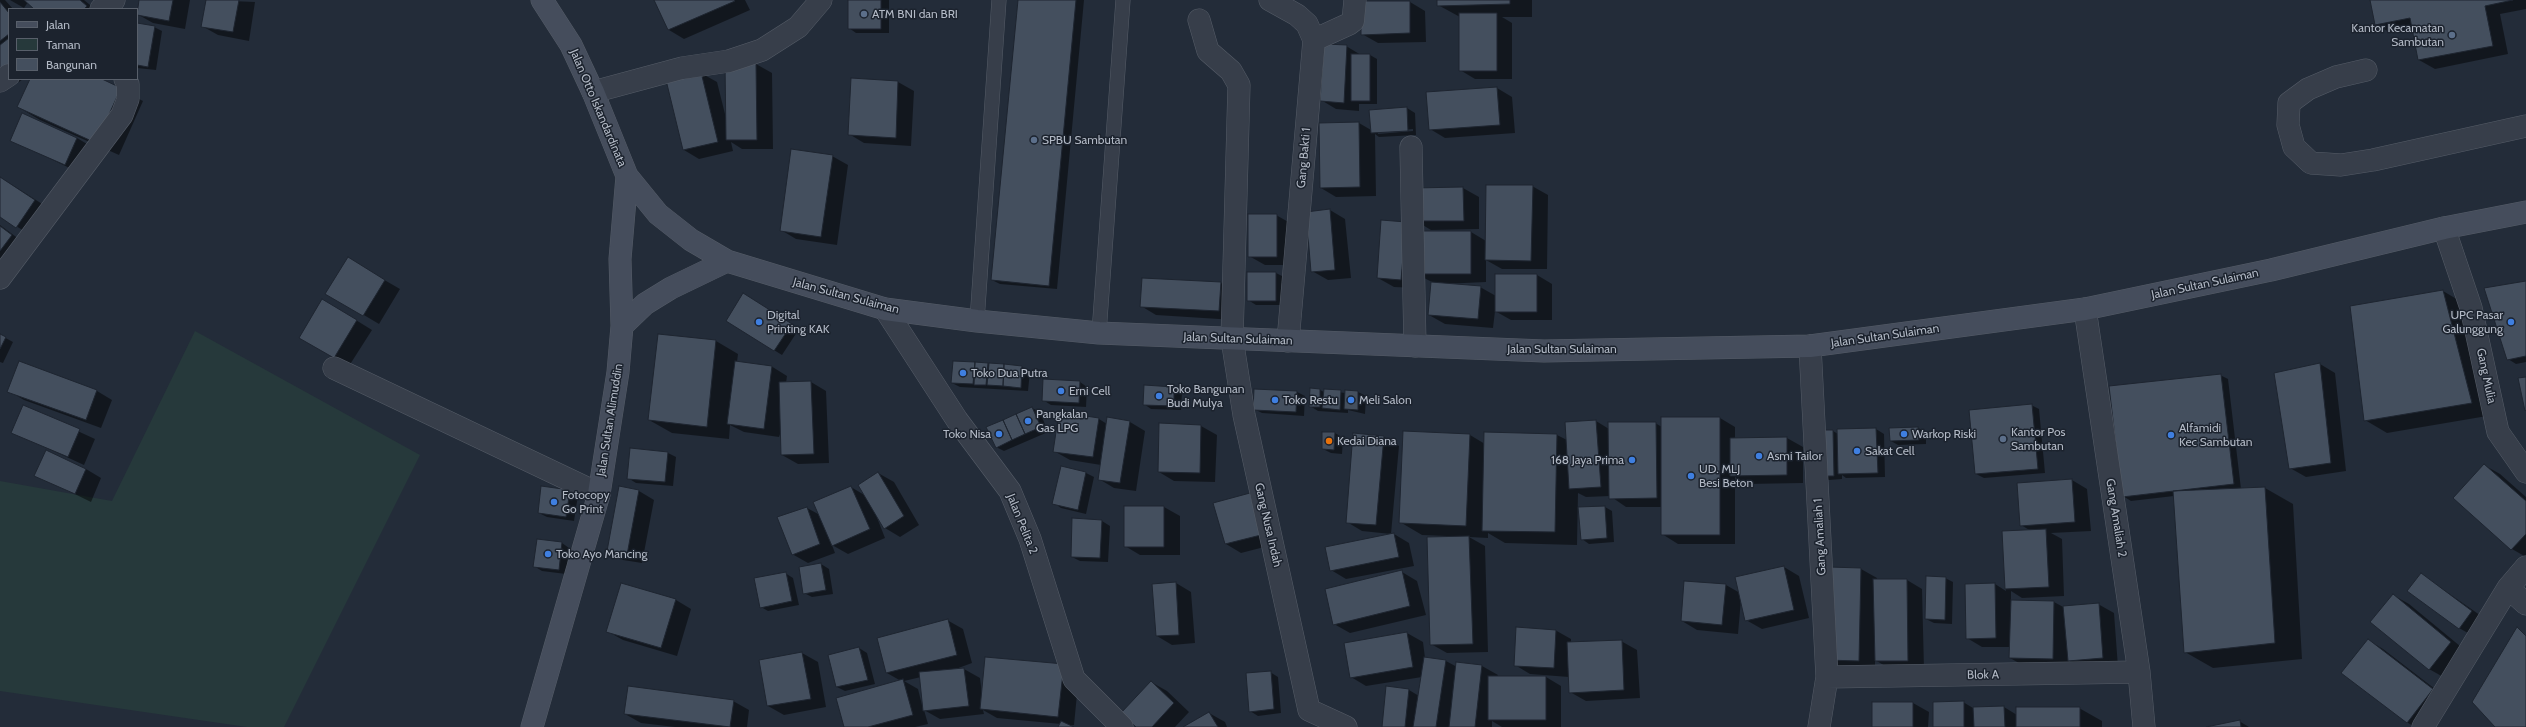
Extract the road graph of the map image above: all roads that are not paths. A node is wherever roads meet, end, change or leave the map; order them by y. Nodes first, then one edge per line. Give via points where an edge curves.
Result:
1 (114, 0) edge
2 (542, 0) edge
3 (821, 0) edge
4 (999, 0) edge
5 (1123, 0) edge
6 (1270, 0) edge
7 (1355, 0) edge
8 (102, 8) edge
9 (1199, 20) dead end
10 (1314, 40) junction
11 (2366, 70) dead end
12 (8, 75) edge
13 (125, 80) edge
14 (0, 81) edge
15 (593, 92) junction
16 (2526, 126) edge
17 (1411, 147) dead end
18 (627, 176) junction
19 (2526, 212) edge
20 (2444, 228) junction
21 (727, 261) junction
22 (0, 278) edge
23 (885, 309) junction
24 (2084, 309) junction
25 (977, 321) junction
26 (622, 326) junction
27 (1099, 333) junction
28 (1232, 339) junction
29 (1288, 341) junction
30 (1415, 346) junction
31 (1810, 346) junction
32 (334, 368) dead end
33 (2526, 472) edge
34 (599, 494) junction
35 (2526, 567) edge
36 (2508, 588) junction
37 (2526, 604) edge
38 (2139, 672) junction
39 (1827, 677) junction
40 (532, 727) edge
41 (1122, 727) edge
42 (1346, 727) edge
43 (1819, 727) edge
44 (2144, 727) edge
45 (2423, 727) edge

1 - 8 street
2 - 15 main road, Jalan Otto Iskandardinata via 571,45
3 - 15 street via 798,27 762,50 729,61 682,68
4 - 25 lane
5 - 27 lane
6 - 10 street via 1297,15 1307,24
7 - 10 street via 1353,21
9 - 28 street, Gang Nusa Indah via 1208,51 1231,71 1239,85
10 - 29 street, Gang Bakti 1
11 - 16 street via 2336,77 2308,89 2289,103 2288,125 2294,147 2311,163 2340,165 2360,162
12 - 14 street
13 - 22 street via 128,84 128,99 122,115
15 - 18 main road, Jalan Otto Iskandardinata
17 - 30 street
18 - 21 main road, Jalan Sultan Sulaiman via 658,214 690,240
18 - 26 main road, Jalan Sultan Alimuddin via 620,259
19 - 20 main road, Jalan Sultan Sulaiman
20 - 24 main road, Jalan Sultan Sulaiman via 2271,270
20 - 33 street, Gang Mulia via 2471,308 2498,432
21 - 23 main road, Jalan Sultan Sulaiman
21 - 26 main road via 670,288 645,304
23 - 25 main road, Jalan Sultan Sulaiman
23 - 41 street, Jalan Pelita 2 via 957,420 1010,491 1030,539 1074,679
24 - 31 main road, Jalan Sultan Sulaiman
24 - 38 street, Gang Amaliah 2
25 - 27 main road, Jalan Sultan Sulaiman
26 - 34 main road, Jalan Sultan Alimuddin via 617,379
27 - 28 main road, Jalan Sultan Sulaiman
28 - 29 main road, Jalan Sultan Sulaiman
28 - 42 street, Gang Nusa Indah via 1244,415 1309,710
29 - 30 main road, Jalan Sultan Sulaiman
30 - 31 main road, Jalan Sultan Sulaiman via 1544,350
31 - 39 street, Gang Amaliah 1
32 - 34 street
34 - 40 main road, Jalan Sultan Alimuddin
35 - 36 street
36 - 37 street
36 - 45 street
38 - 39 street, Blok A
38 - 44 street, Gang Amaliah 2
39 - 43 street, Gang Amaliah 1

